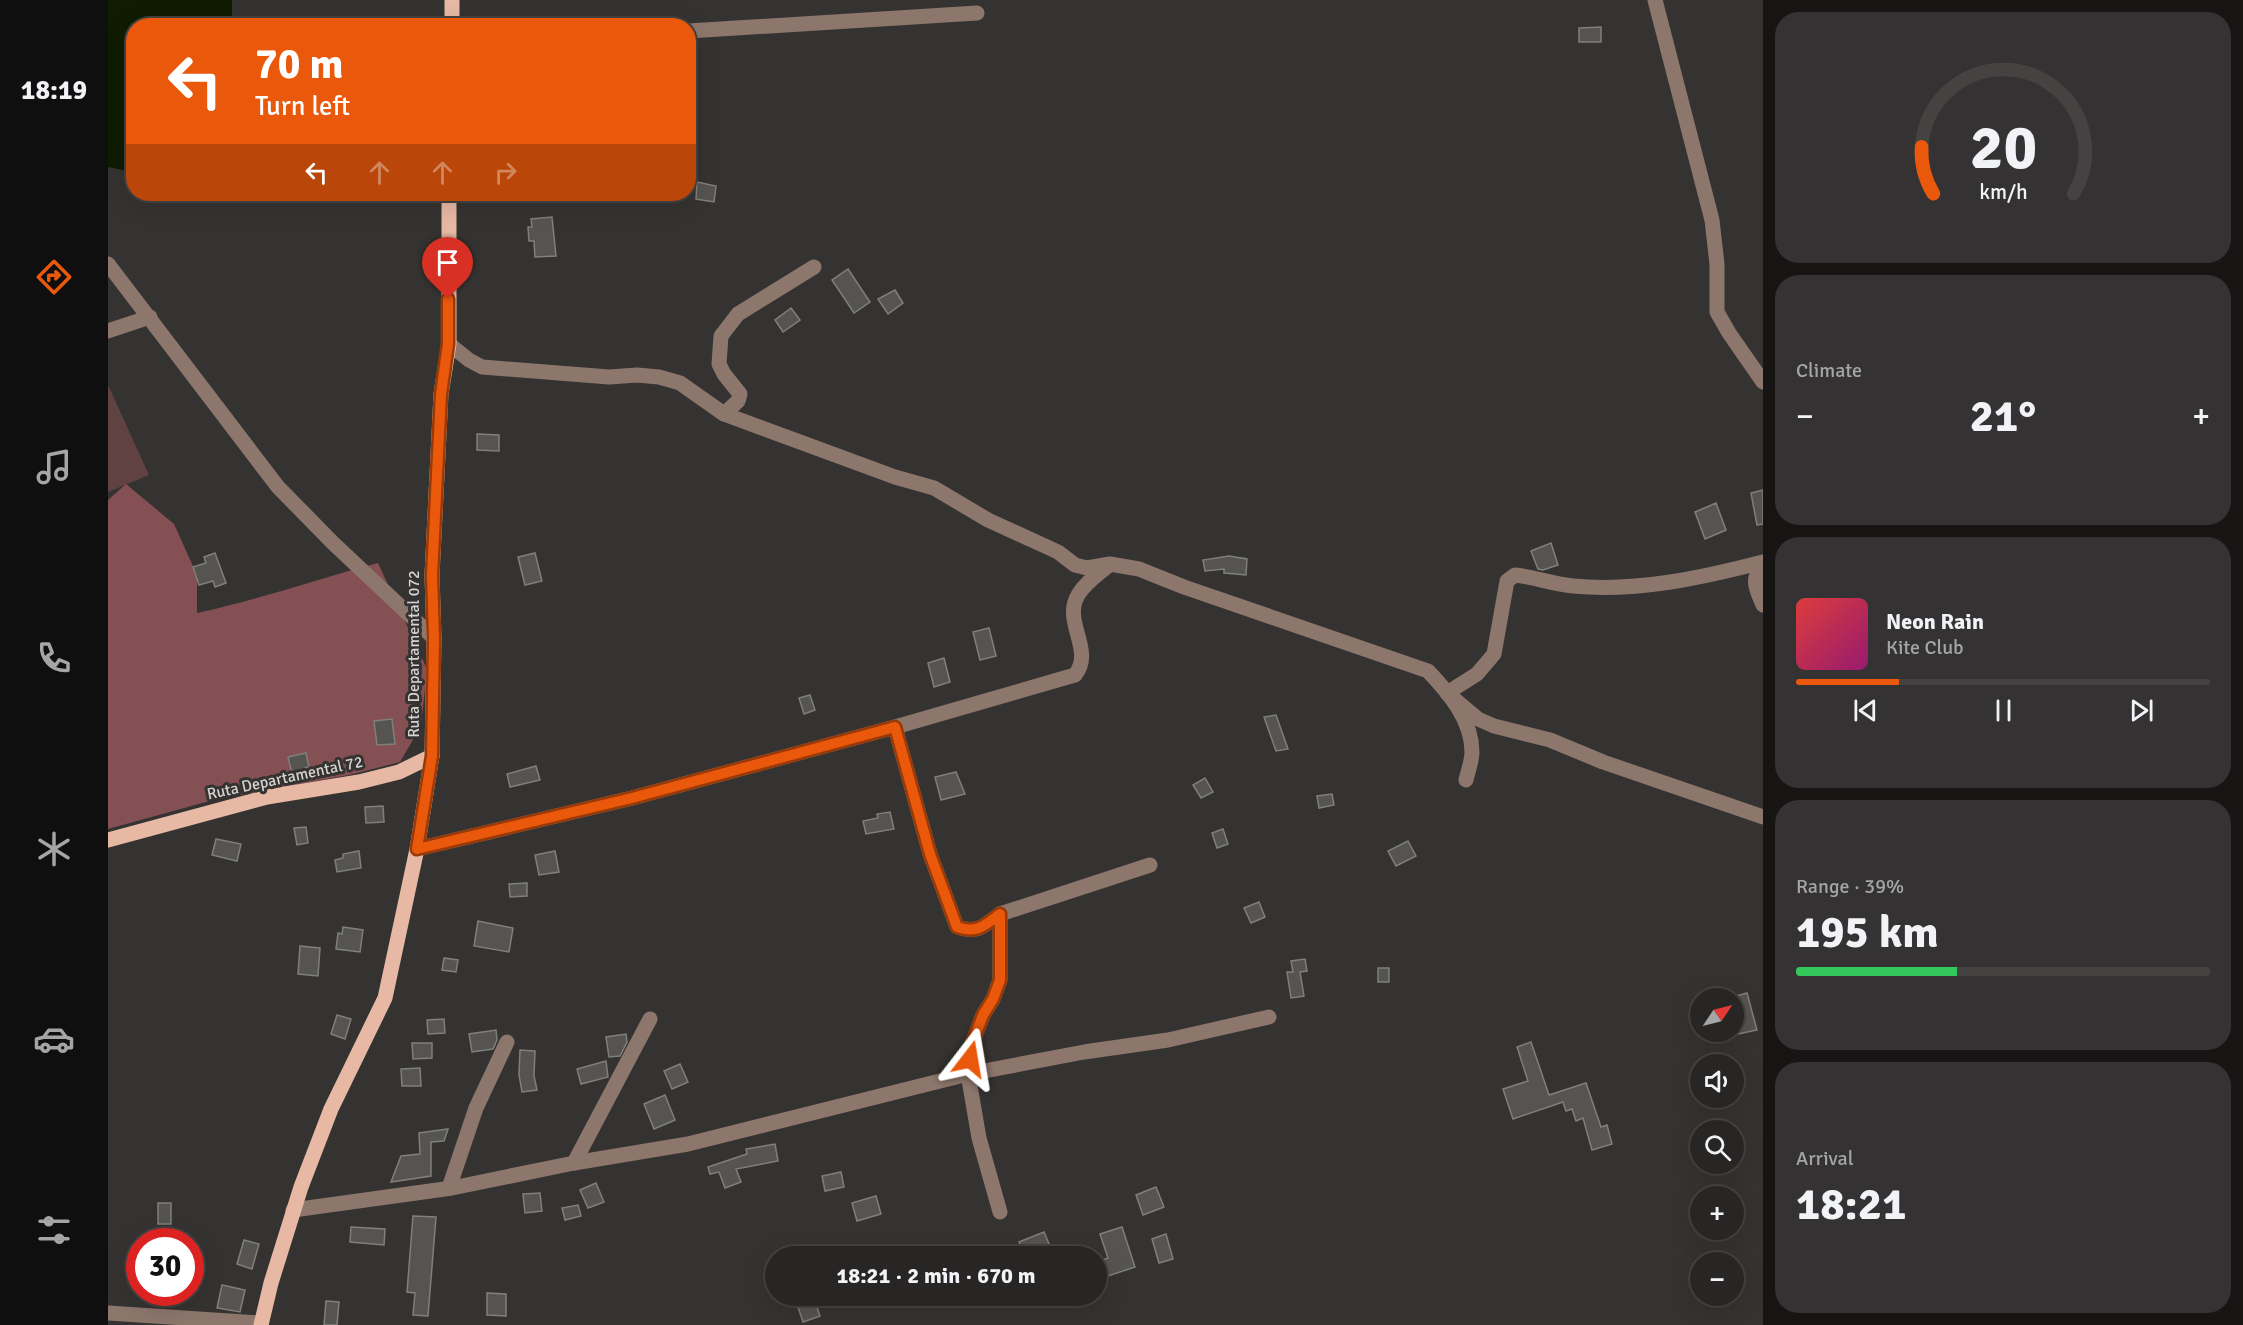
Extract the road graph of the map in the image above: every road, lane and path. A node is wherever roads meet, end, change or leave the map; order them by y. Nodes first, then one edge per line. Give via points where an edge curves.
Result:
1 (452, 0) edge
2 (1655, 0) edge
3 (977, 13) dead end
4 (452, 18) edge
5 (696, 31) edge
6 (449, 201) edge
7 (108, 264) edge
8 (814, 267) dead end
9 (150, 317) junction
10 (108, 332) edge
11 (448, 344) junction
12 (1763, 382) edge
13 (724, 414) junction
14 (1763, 563) edge
15 (1110, 564) junction
16 (1763, 605) edge
17 (434, 638) junction
18 (1447, 693) junction
19 (895, 727) junction
20 (432, 756) junction
21 (1466, 780) dead end
22 (1763, 817) edge
23 (108, 840) edge
24 (417, 849) junction
25 (1150, 865) dead end
26 (1000, 914) junction
27 (1269, 1017) dead end
28 (650, 1019) dead end
29 (507, 1042) dead end
30 (968, 1074) junction
31 (574, 1163) junction
32 (449, 1188) junction
33 (293, 1210) junction
34 (1000, 1212) dead end
35 (108, 1312) edge
36 (261, 1324) edge

1 - 4 main road
2 - 12 street via 1712,220 1717,312
3 - 5 street
6 - 11 main road, Ruta Departamental 072
7 - 9 street
8 - 13 street via 738,314 721,336 719,364 740,394
9 - 10 street
9 - 17 street via 278,487
11 - 13 street via 482,367 659,377 680,383
11 - 17 main road, Ruta Departamental 072 via 440,405 432,575
13 - 15 street via 934,488 988,520 1058,552 1075,565 1088,568
14 - 16 street via 1754,584
14 - 18 street via 1636,587 1572,586 1515,575 1507,581 1494,654 1477,674
15 - 18 street via 1139,568 1428,671
15 - 19 street via 1076,597 1073,618 1083,653 1075,675
17 - 20 main road, Ruta Departamental 072
18 - 21 street via 1470,734 1472,754
18 - 22 street via 1478,719 1494,726 1550,740
19 - 24 street via 632,798
19 - 26 street via 930,854 957,927 968,931 981,928
20 - 23 main road, Ruta Departamental 72 via 399,772 267,797
20 - 24 main road, Ruta Departamental 072
24 - 33 main road, Ruta Departamental 072 via 385,998 331,1109
25 - 26 street
26 - 30 street via 1000,980 972,1044
27 - 30 street via 1168,1040
28 - 31 street
29 - 32 street via 476,1108
30 - 31 street via 688,1144
30 - 34 street via 979,1138
31 - 32 street
32 - 33 street
33 - 36 main road, Ruta Departamental 072
35 - 36 street

